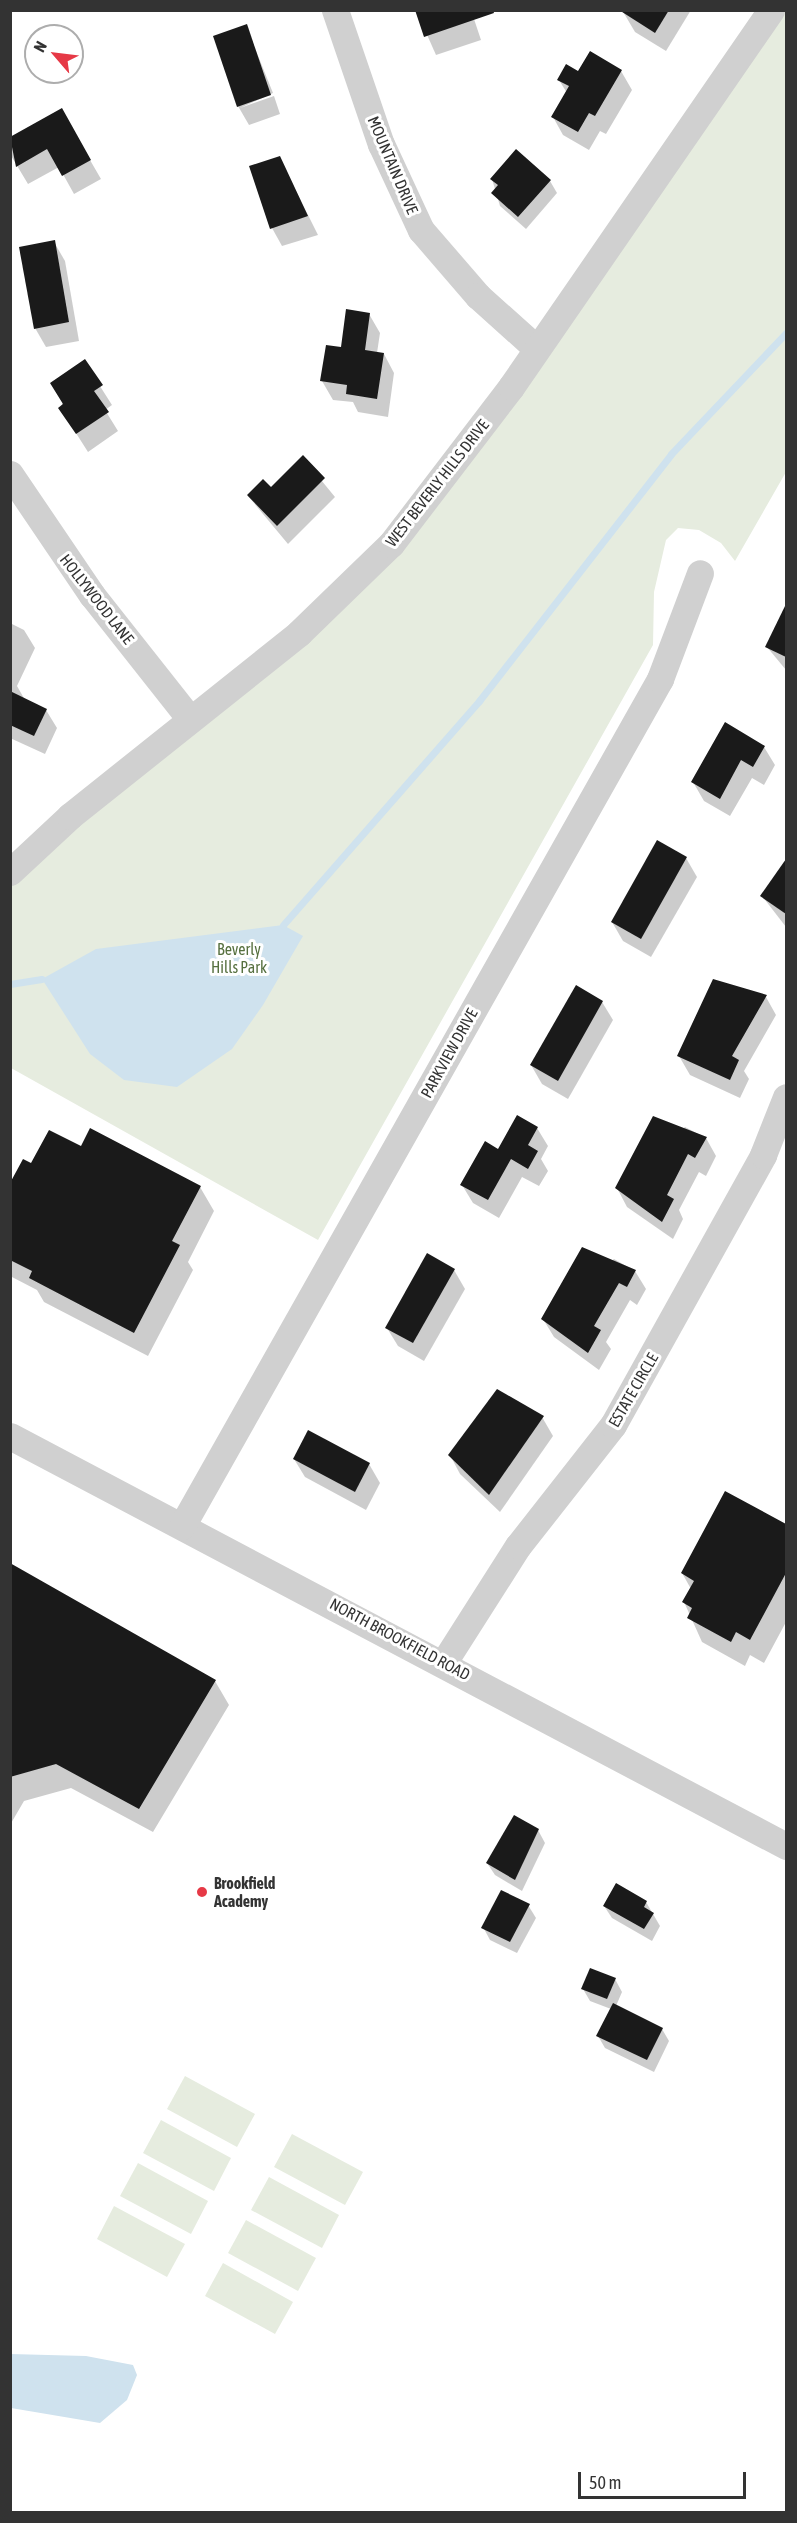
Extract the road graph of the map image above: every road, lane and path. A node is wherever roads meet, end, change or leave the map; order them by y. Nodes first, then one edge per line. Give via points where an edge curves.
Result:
1 (335, 10) edge
2 (771, 10) edge
3 (536, 348) junction
4 (10, 474) edge
5 (700, 573) dead end
6 (190, 719) junction
7 (10, 872) edge
8 (786, 1097) edge
9 (10, 1436) edge
10 (182, 1526) junction
11 (444, 1662) junction
12 (786, 1846) edge

1 - 3 street, MOUNTAIN DRIVE via 381,144 421,230 478,296
2 - 3 street, WEST BEVERLY HILLS DRIVE
3 - 6 street, WEST BEVERLY HILLS DRIVE via 391,544 299,633
4 - 6 street, HOLLYWOOD LANE via 92,595
5 - 10 street, PARKVIEW DRIVE via 660,679
6 - 7 street, WEST BEVERLY HILLS DRIVE
8 - 11 street, ESTATE CIRCLE via 763,1155 613,1425 585,1467 518,1546
9 - 10 street, NORTH BROOKFIELD ROAD
10 - 11 street, NORTH BROOKFIELD ROAD
11 - 12 street, NORTH BROOKFIELD ROAD

